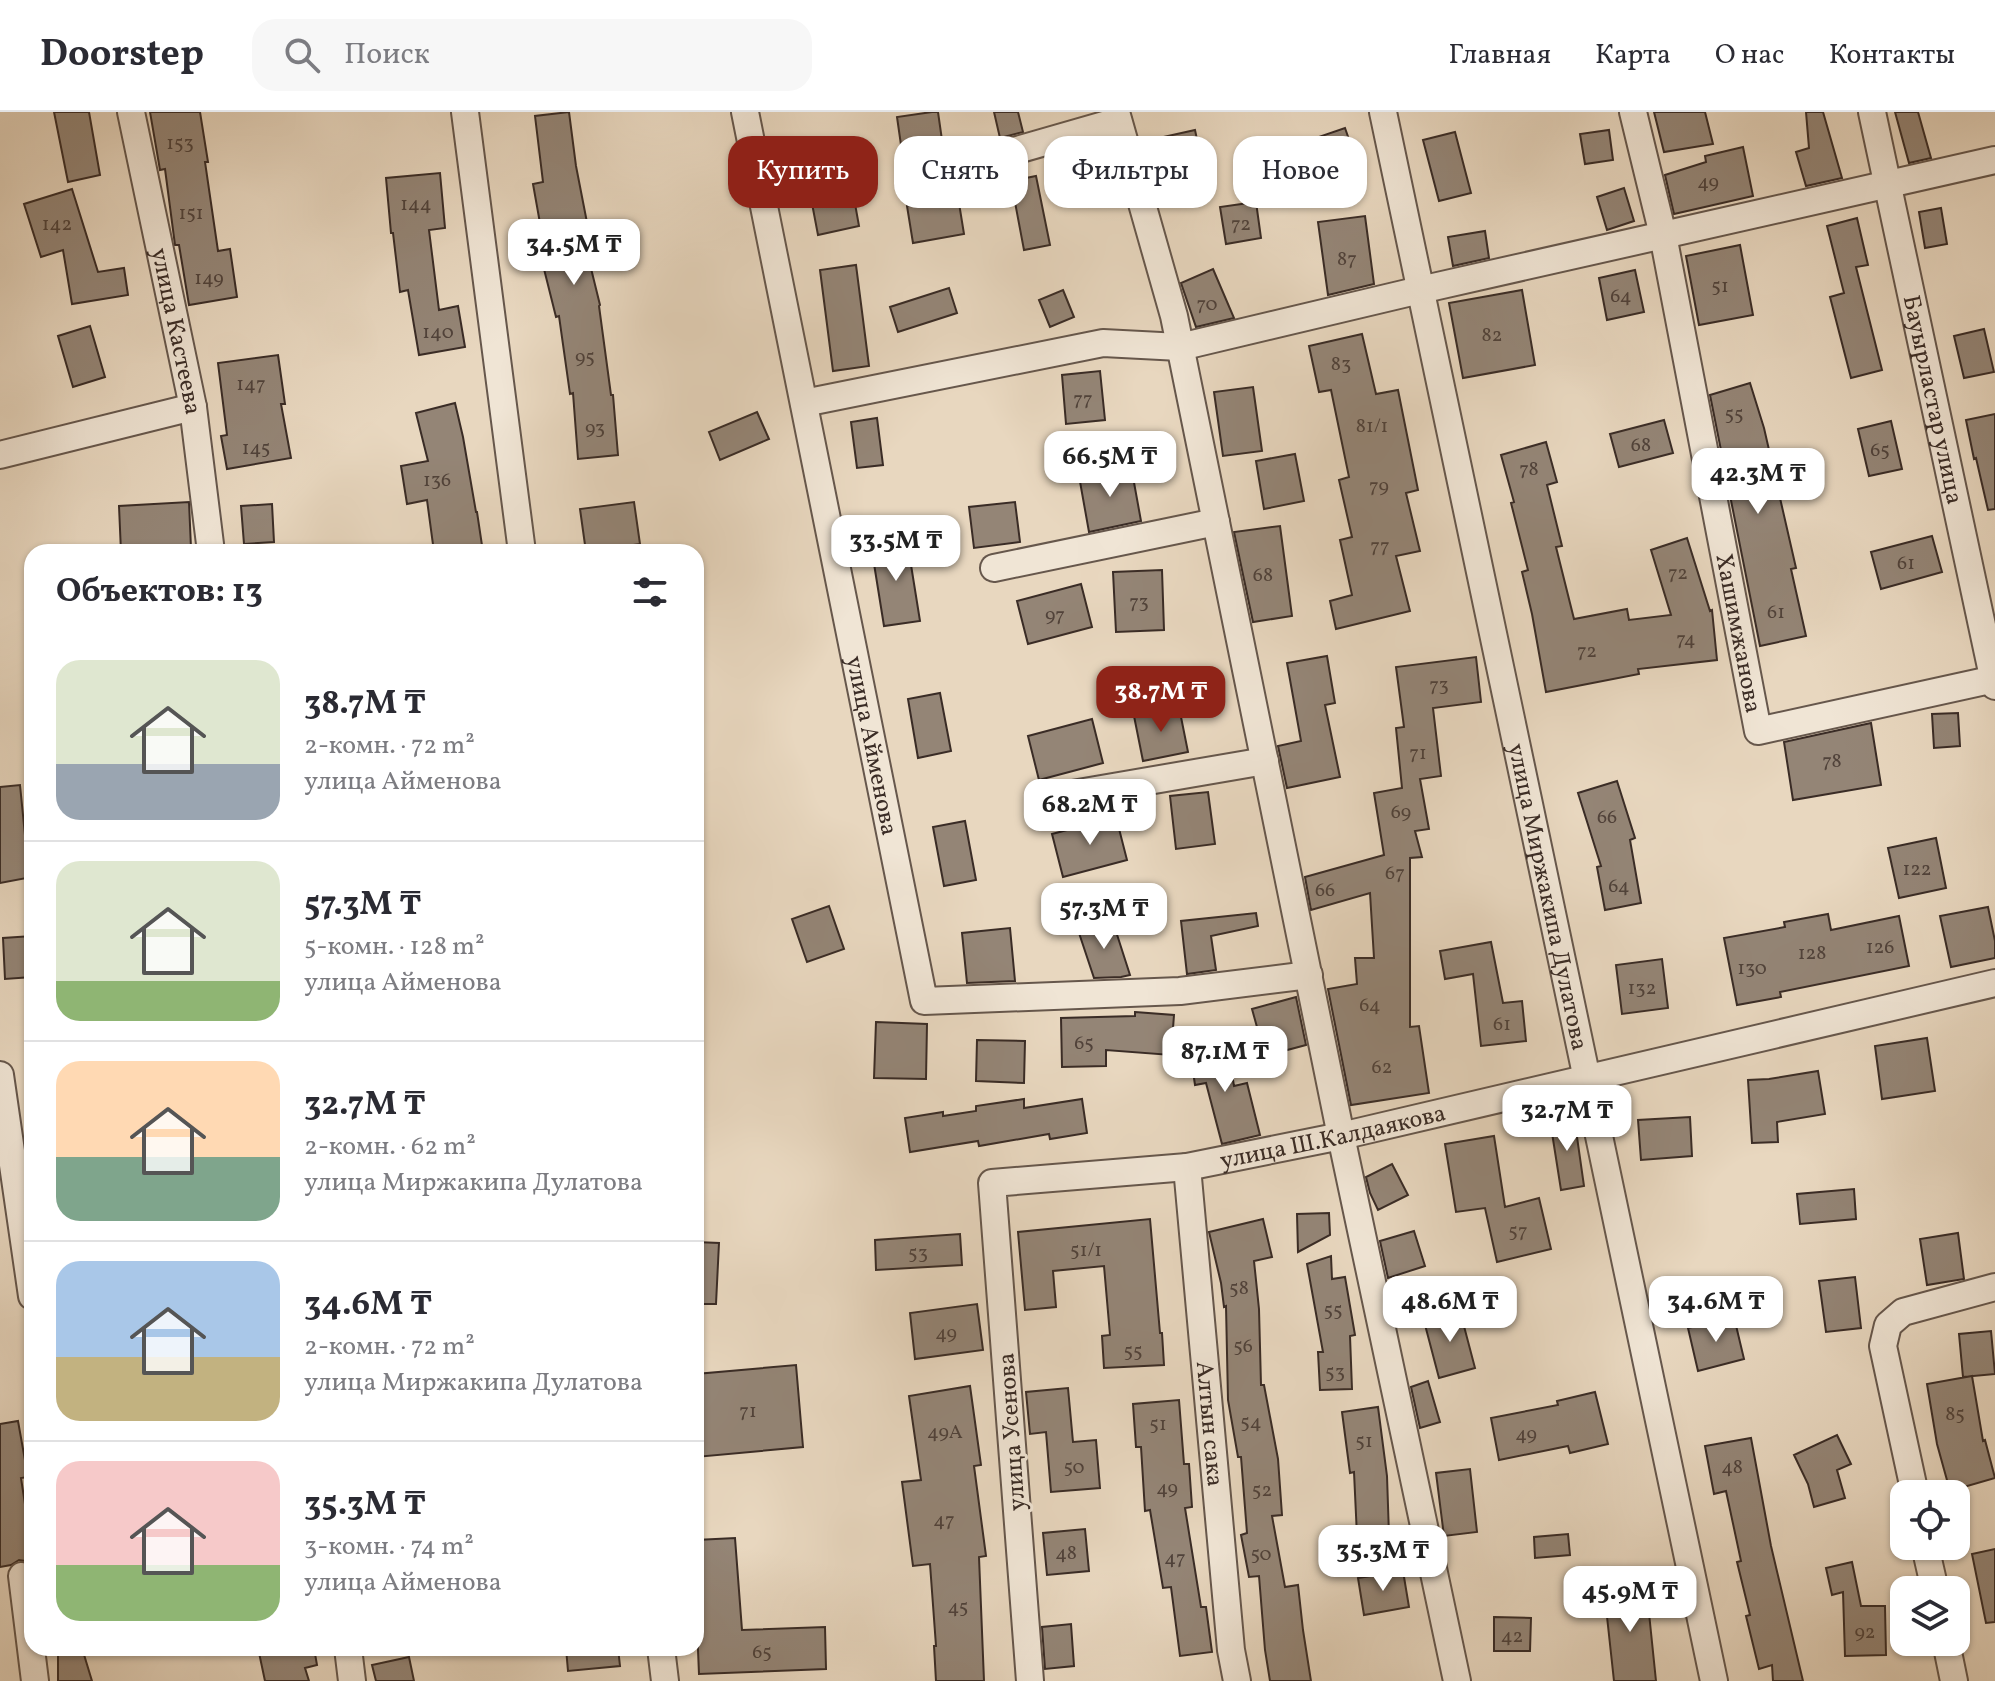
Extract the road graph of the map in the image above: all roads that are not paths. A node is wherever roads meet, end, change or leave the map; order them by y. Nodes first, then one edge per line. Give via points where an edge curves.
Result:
1 (131, 112) edge
2 (465, 112) edge
3 (745, 112) edge
4 (1383, 112) edge
5 (1633, 112) edge
6 (1872, 112) edge
7 (1117, 116) edge
8 (1028, 144) edge
9 (1995, 160) edge
10 (1888, 184) junction
11 (1663, 235) junction
12 (1420, 290) junction
13 (1180, 347) junction
14 (804, 403) junction
15 (193, 407) junction
16 (0, 455) edge
17 (1216, 522) junction
18 (210, 544) edge
19 (521, 544) edge
20 (994, 568) dead end
21 (1995, 681) edge
22 (1265, 761) junction
23 (1055, 797) dead end
24 (1309, 975) junction
25 (1995, 983) edge
26 (0, 1075) edge
27 (1587, 1078) junction
28 (1341, 1136) junction
29 (1187, 1167) junction
30 (992, 1183) joint
31 (24, 1241) edge
32 (1995, 1287) edge
33 (1912, 1480) edge
34 (18, 1577) edge
35 (24, 1614) edge
36 (31, 1656) edge
37 (349, 1656) edge
38 (662, 1656) edge
39 (1949, 1656) edge
40 (35, 1681) edge
41 (352, 1681) edge
42 (665, 1681) edge
43 (1030, 1681) edge
44 (1237, 1681) edge
45 (1457, 1681) edge
46 (1714, 1681) edge
47 (1954, 1681) edge

1 - 15 street, улица Кастеева
2 - 19 street
3 - 14 street, улица Айменова
4 - 12 street, улица Миржакипа Дулатова
5 - 11 street, Хашимжанова
6 - 10 street, Бауырластар улица
7 - 8 street
7 - 13 street
9 - 10 street
10 - 11 street
10 - 21 street, Бауырластар улица
11 - 12 street
11 - 21 street, Хашимжанова via 1758,731
12 - 13 street
12 - 27 street, улица Миржакипа Дулатова
13 - 14 street via 1103,343
13 - 17 street
14 - 24 street, улица Айменова via 924,1001 1180,991
15 - 16 street
15 - 18 street, улица Кастеева
17 - 20 street
17 - 22 street
22 - 23 street
22 - 24 street
24 - 28 street
25 - 27 street, улица Ш.Калдаякова
26 - 31 street
27 - 28 street, улица Ш.Калдаякова
27 - 46 street, улица Миржакипа Дулатова
28 - 29 street, улица Ш.Калдаякова
28 - 45 street
29 - 30 street, улица Ш.Калдаякова
29 - 44 street, Алтын сака
30 - 43 street, улица Усенова
32 - 33 street via 1903,1312 1888,1325 1883,1346
34 - 35 street
36 - 40 street
37 - 41 street
38 - 42 street
39 - 47 street

